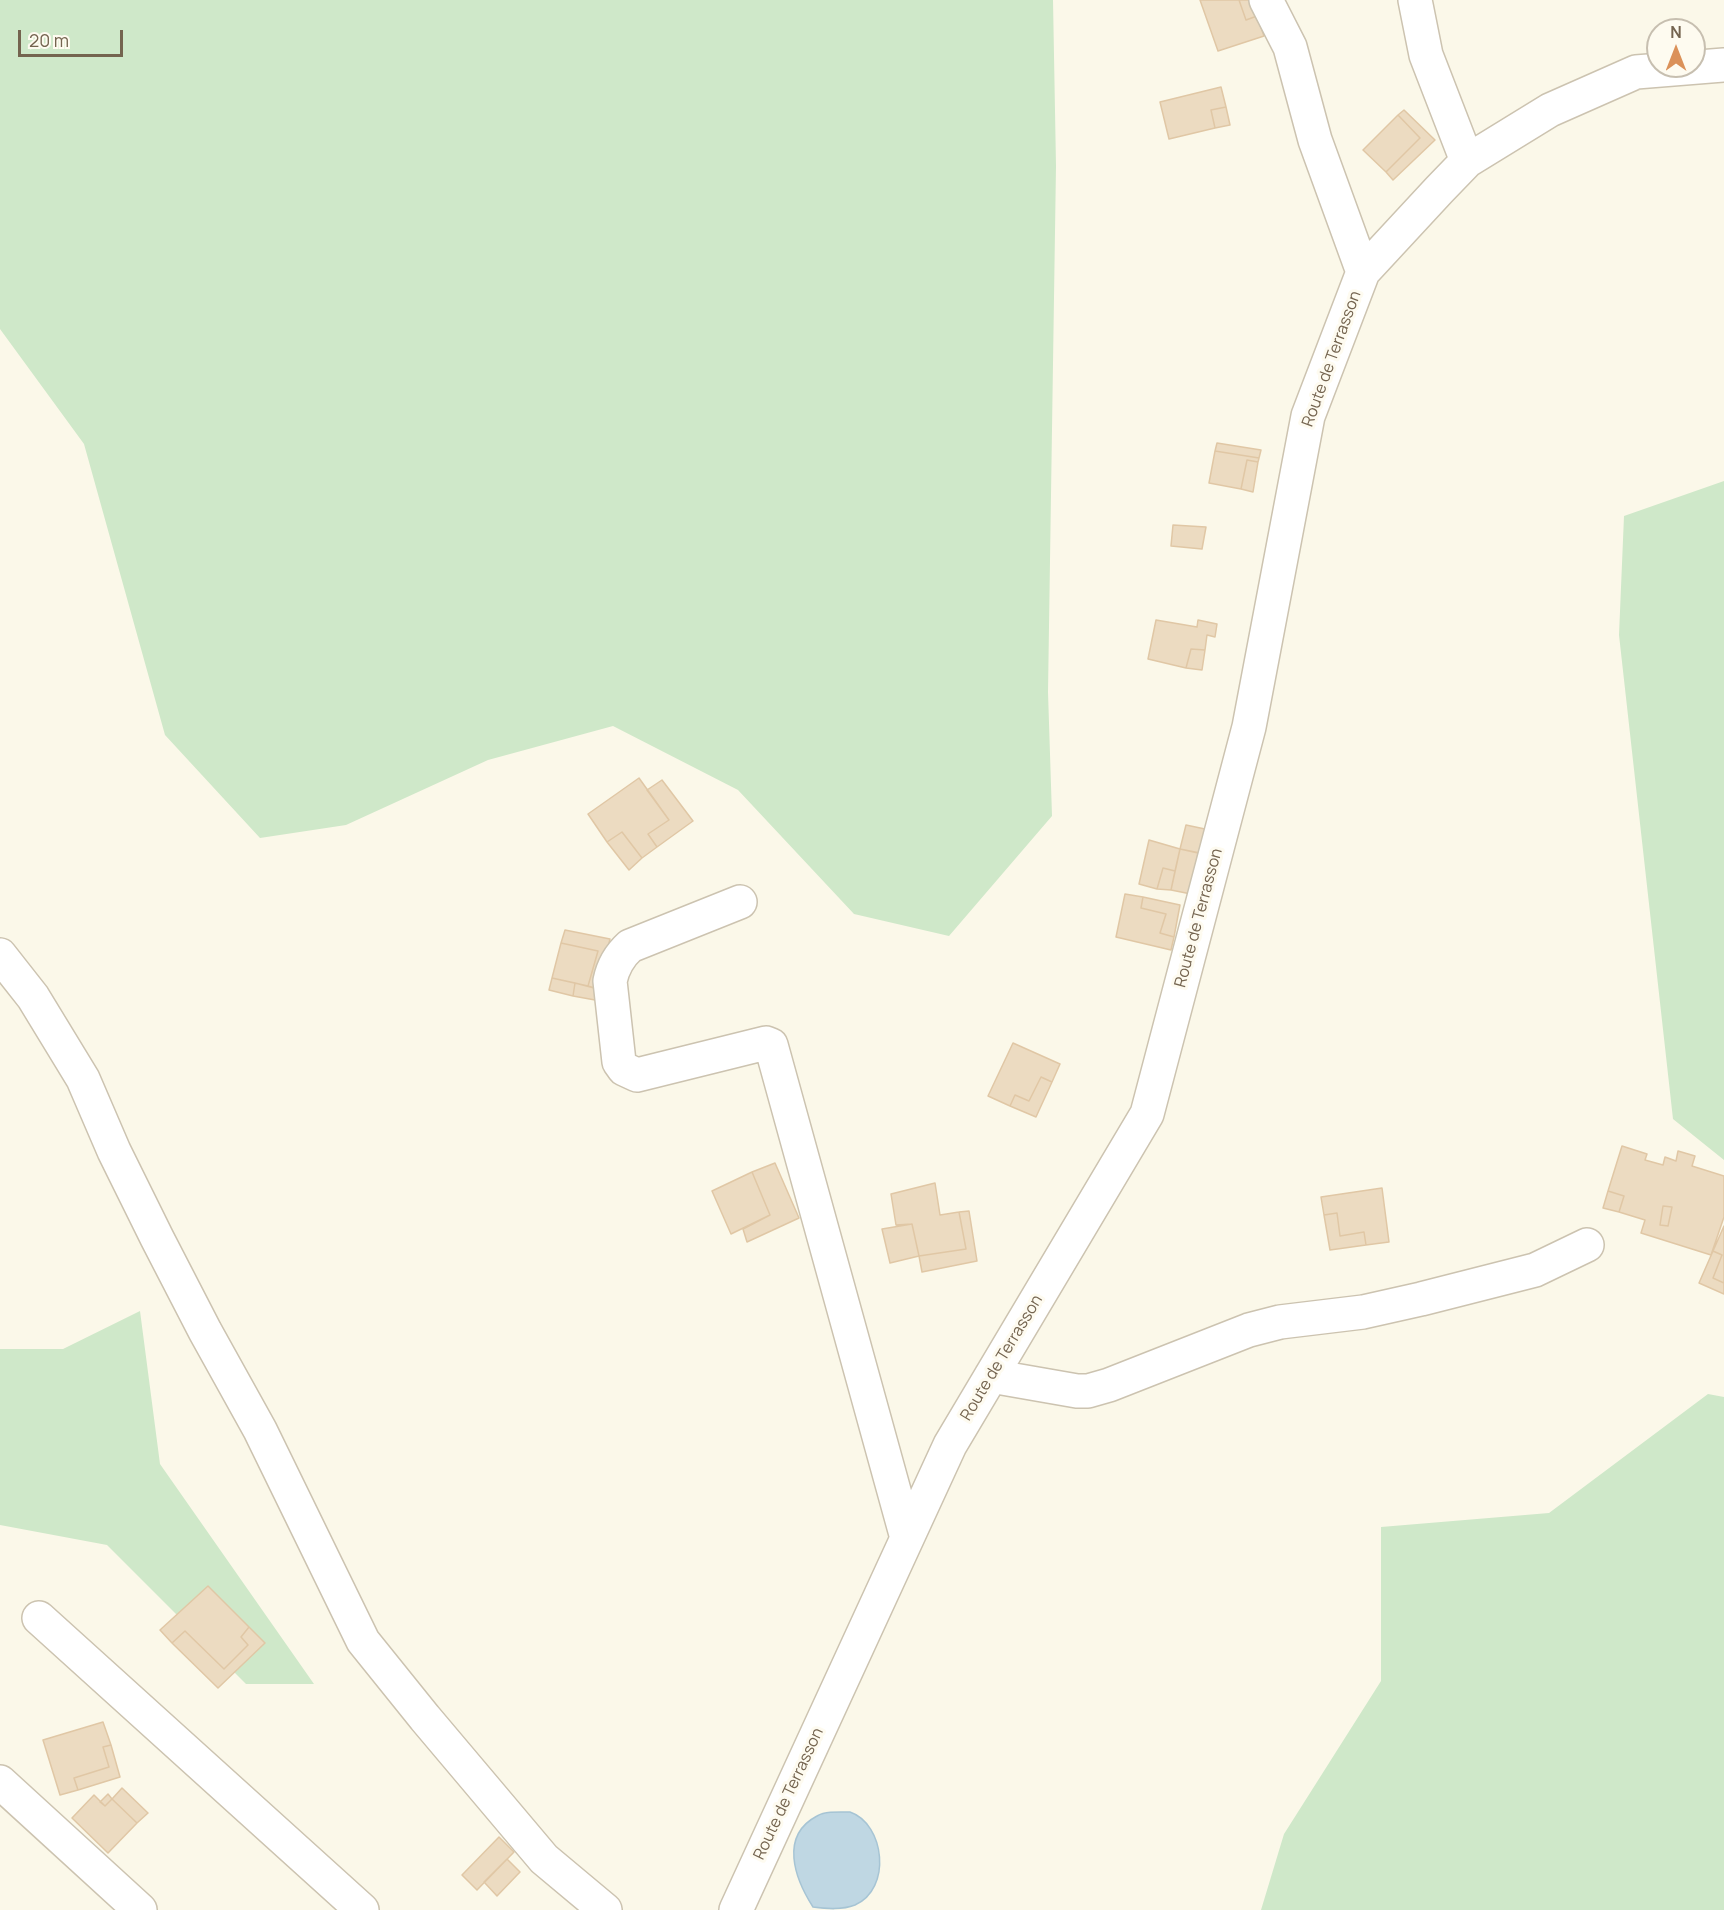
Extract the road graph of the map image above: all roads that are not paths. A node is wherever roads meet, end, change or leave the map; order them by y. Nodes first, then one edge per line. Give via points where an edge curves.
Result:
1 (1266, 0) edge
2 (1415, 0) edge
3 (1724, 65) edge
4 (1467, 161) junction
5 (1363, 272) junction
6 (740, 902) dead end
7 (0, 955) edge
8 (1587, 1245) dead end
9 (991, 1376) junction
10 (907, 1538) junction
11 (39, 1618) dead end
12 (0, 1782) edge
13 (140, 1910) edge
14 (362, 1910) edge
15 (605, 1910) edge
16 (736, 1910) edge

1 - 5 street via 1290,47 1315,140
2 - 4 street via 1426,55
3 - 4 street, Route de Terrasson via 1636,72 1550,110
4 - 5 street, Route de Terrasson
5 - 9 street, Route de Terrasson via 1308,416 1249,727 1147,1114
6 - 10 street via 630,946 618,958 610,981 619,1062 636,1075 766,1043 771,1045
7 - 15 street via 33,997 83,1079 157,1238 260,1430 363,1641 544,1859
8 - 9 street via 1535,1270 1441,1294 1363,1312 1280,1322 1249,1330 1088,1391
9 - 10 street, Route de Terrasson via 950,1445
10 - 16 street, Route de Terrasson
11 - 14 street
12 - 13 street

